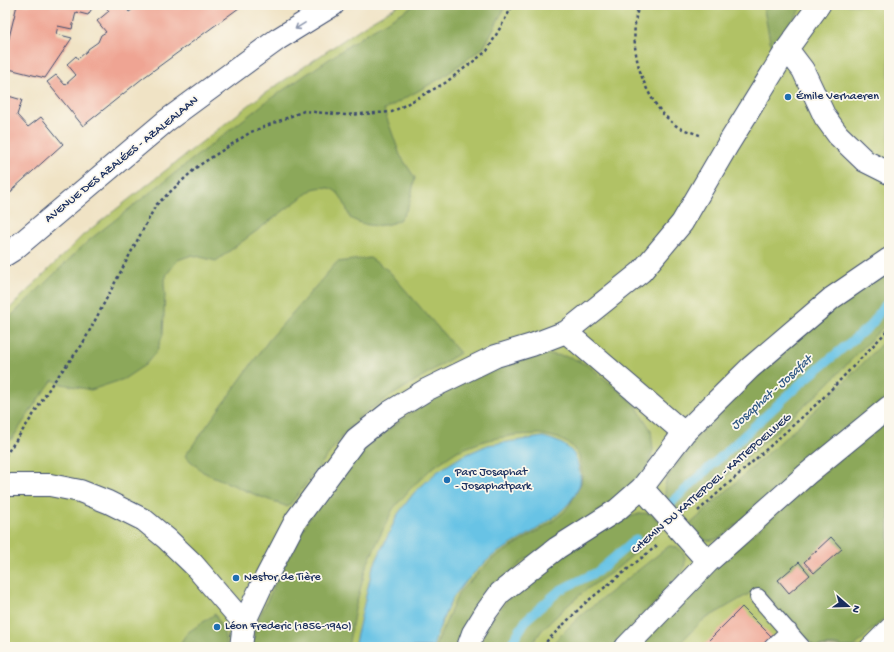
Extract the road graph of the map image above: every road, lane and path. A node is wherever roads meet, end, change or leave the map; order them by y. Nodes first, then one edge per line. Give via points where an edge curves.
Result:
1 (333, 5) edge
2 (513, 5) edge
3 (639, 5) edge
4 (819, 5) edge
5 (787, 49) junction
6 (727, 146) junction
7 (889, 173) edge
8 (8, 250) edge
9 (889, 258) edge
10 (889, 329) edge
11 (566, 332) junction
12 (889, 407) edge
13 (684, 433) junction
14 (5, 456) edge
15 (5, 485) edge
16 (642, 488) junction
17 (678, 529) junction
18 (708, 562) junction
19 (758, 598) dead end
20 (244, 623) junction
21 (889, 626) edge
22 (789, 631) junction
23 (241, 647) edge
24 (468, 647) edge
25 (543, 647) edge
26 (626, 647) edge
27 (772, 647) edge
28 (802, 647) edge
29 (868, 647) edge

1 -> 8 street, AVENUE DES AZALÉES - AZALEALAAN via 278,39 166,121
2 - 14 path via 487,51 445,83 392,112 346,115 304,111 251,132 198,166 156,205 82,345 52,384
3 - 6 path via 634,29 635,49 643,81 655,105 675,125
4 - 5 street
5 - 6 street
5 - 7 street via 803,70 825,117 838,135 865,161
6 - 11 street via 682,223 641,272
9 - 13 street via 832,298 762,358
10 - 17 path, CHEMIN DU KATTEPOEL - KATTEPOELWEG via 820,401
11 - 13 street
11 - 20 street via 496,356 426,390 390,412 356,439 296,520
12 - 18 street via 807,474
13 - 16 street
15 - 20 street via 50,485 80,491 144,520 193,564
16 - 17 street
16 - 24 street via 617,510 557,548 500,593 473,633
17 - 18 street
17 - 25 path, CHEMIN DU KATTEPOEL - KATTEPOELWEG via 584,604
18 - 26 street
19 - 22 lane
20 - 23 street
21 - 29 lane
22 - 27 lane
22 - 28 lane

